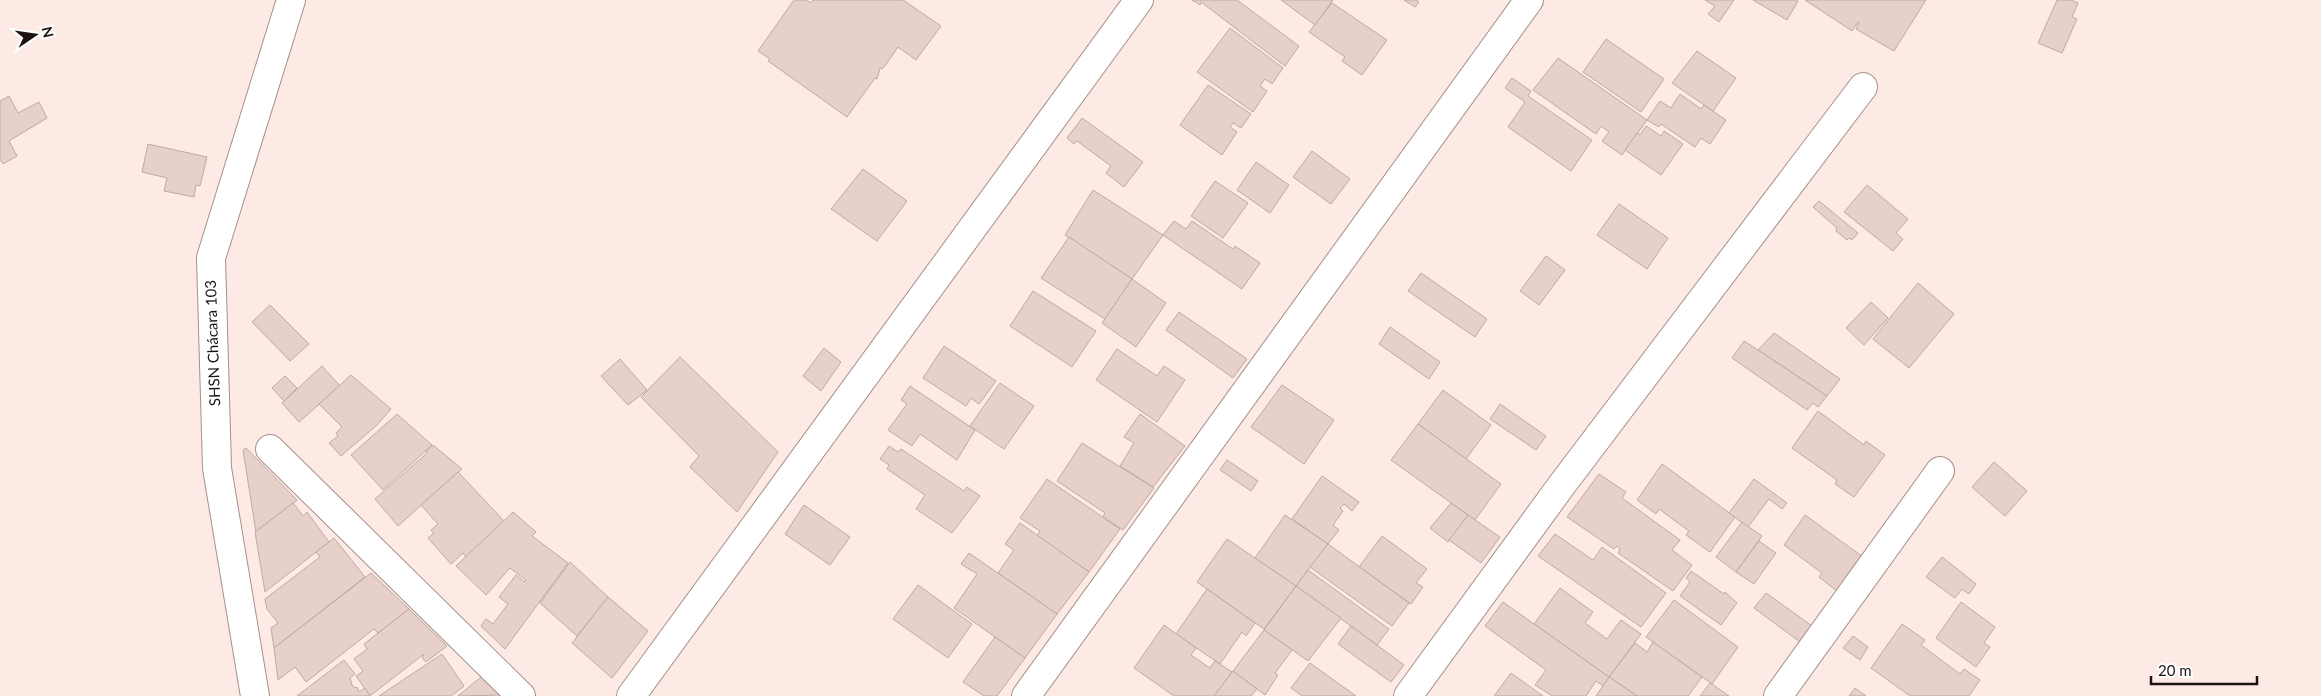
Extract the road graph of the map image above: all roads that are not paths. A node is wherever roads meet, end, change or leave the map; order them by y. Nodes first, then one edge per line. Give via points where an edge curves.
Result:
1 (291, 0) edge
2 (1139, 0) edge
3 (1529, 0) edge
4 (1863, 87) dead end
5 (270, 448) dead end
6 (1940, 471) dead end
7 (255, 696) edge
8 (521, 696) edge
9 (631, 696) edge
10 (1026, 696) edge
11 (1408, 696) edge
12 (1778, 696) edge

1 - 7 street, SHSN Chácara 103 via 210,258 217,468
2 - 9 street
3 - 10 street
4 - 11 street via 1567,478
5 - 8 street
6 - 12 street

